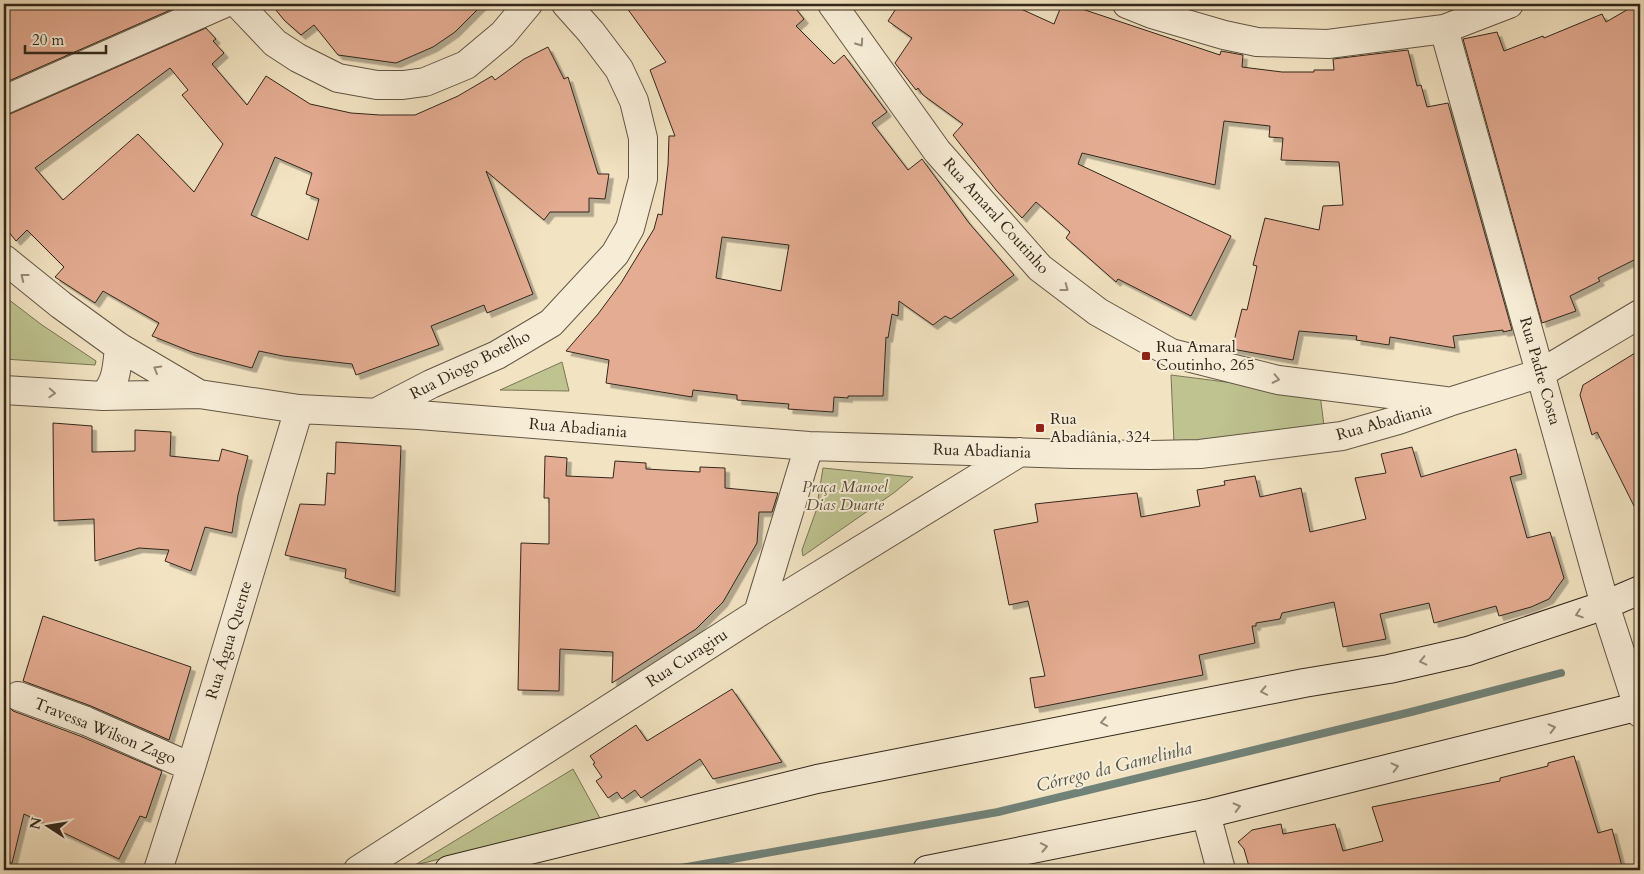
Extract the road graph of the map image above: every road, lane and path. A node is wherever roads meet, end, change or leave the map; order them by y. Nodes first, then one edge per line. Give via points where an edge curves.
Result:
1 (223, 4) edge
2 (238, 4) edge
3 (528, 4) edge
4 (566, 4) edge
5 (832, 4) edge
6 (1128, 4) edge
7 (1509, 4) edge
8 (1444, 29) junction
9 (4, 100) edge
10 (4, 259) edge
11 (1640, 314) edge
12 (119, 347) junction
13 (1541, 373) junction
14 (4, 390) edge
15 (199, 394) junction
16 (103, 396) junction
17 (1449, 402) junction
18 (299, 409) junction
19 (377, 412) junction
20 (809, 446) junction
21 (1020, 452) junction
22 (1640, 590) edge
23 (1605, 606) junction
24 (758, 613) junction
25 (18, 696) dead end
26 (1640, 709) edge
27 (191, 767) junction
28 (1206, 814) junction
29 (1006, 863) edge
30 (158, 870) edge
31 (358, 870) edge
32 (449, 870) edge
33 (927, 870) edge
34 (1221, 870) edge

1 - 9 street
2 - 3 street via 275,43 298,58 338,78 378,85 425,82 466,65 504,34
4 - 19 street, Rua Diogo Botelho via 619,70 634,100 643,138 642,179 630,228 615,254 551,323 497,355
5 -> 17 street, Rua Amaral Coutinho via 937,151 1040,268 1098,312 1171,353 1268,378
6 - 8 street via 1152,14 1257,42 1328,44
7 - 8 street
8 - 13 street, Rua Padre Costa
12 -> 10 street
11 - 13 street, Rua Abadiania
15 -> 12 street
12 - 16 street via 115,378 111,389
13 - 17 street, Rua Abadiania
13 - 23 street, Rua Padre Costa
14 -> 16 street
15 - 16 street
15 - 18 street, Rua Abadiania
17 - 21 street, Rua Abadiania via 1342,436 1200,454 1151,456
18 - 19 street, Rua Abadiania
18 - 27 street, Rua Água Quente
19 - 20 street, Rua Abadiania
20 - 21 street, Rua Abadiania
20 - 24 street
21 - 24 street, Rua Curagiru
22 - 23 street
23 - 26 street, Rua Padre Costa
23 -> 32 street via 1468,651 817,779
24 - 31 street, Rua Curagiru
25 - 27 street, Travessa Wilson Zago via 86,721
28 -> 26 street
27 - 30 street, Rua Água Quente
29 -> 28 street
28 - 34 street
29 - 33 street

